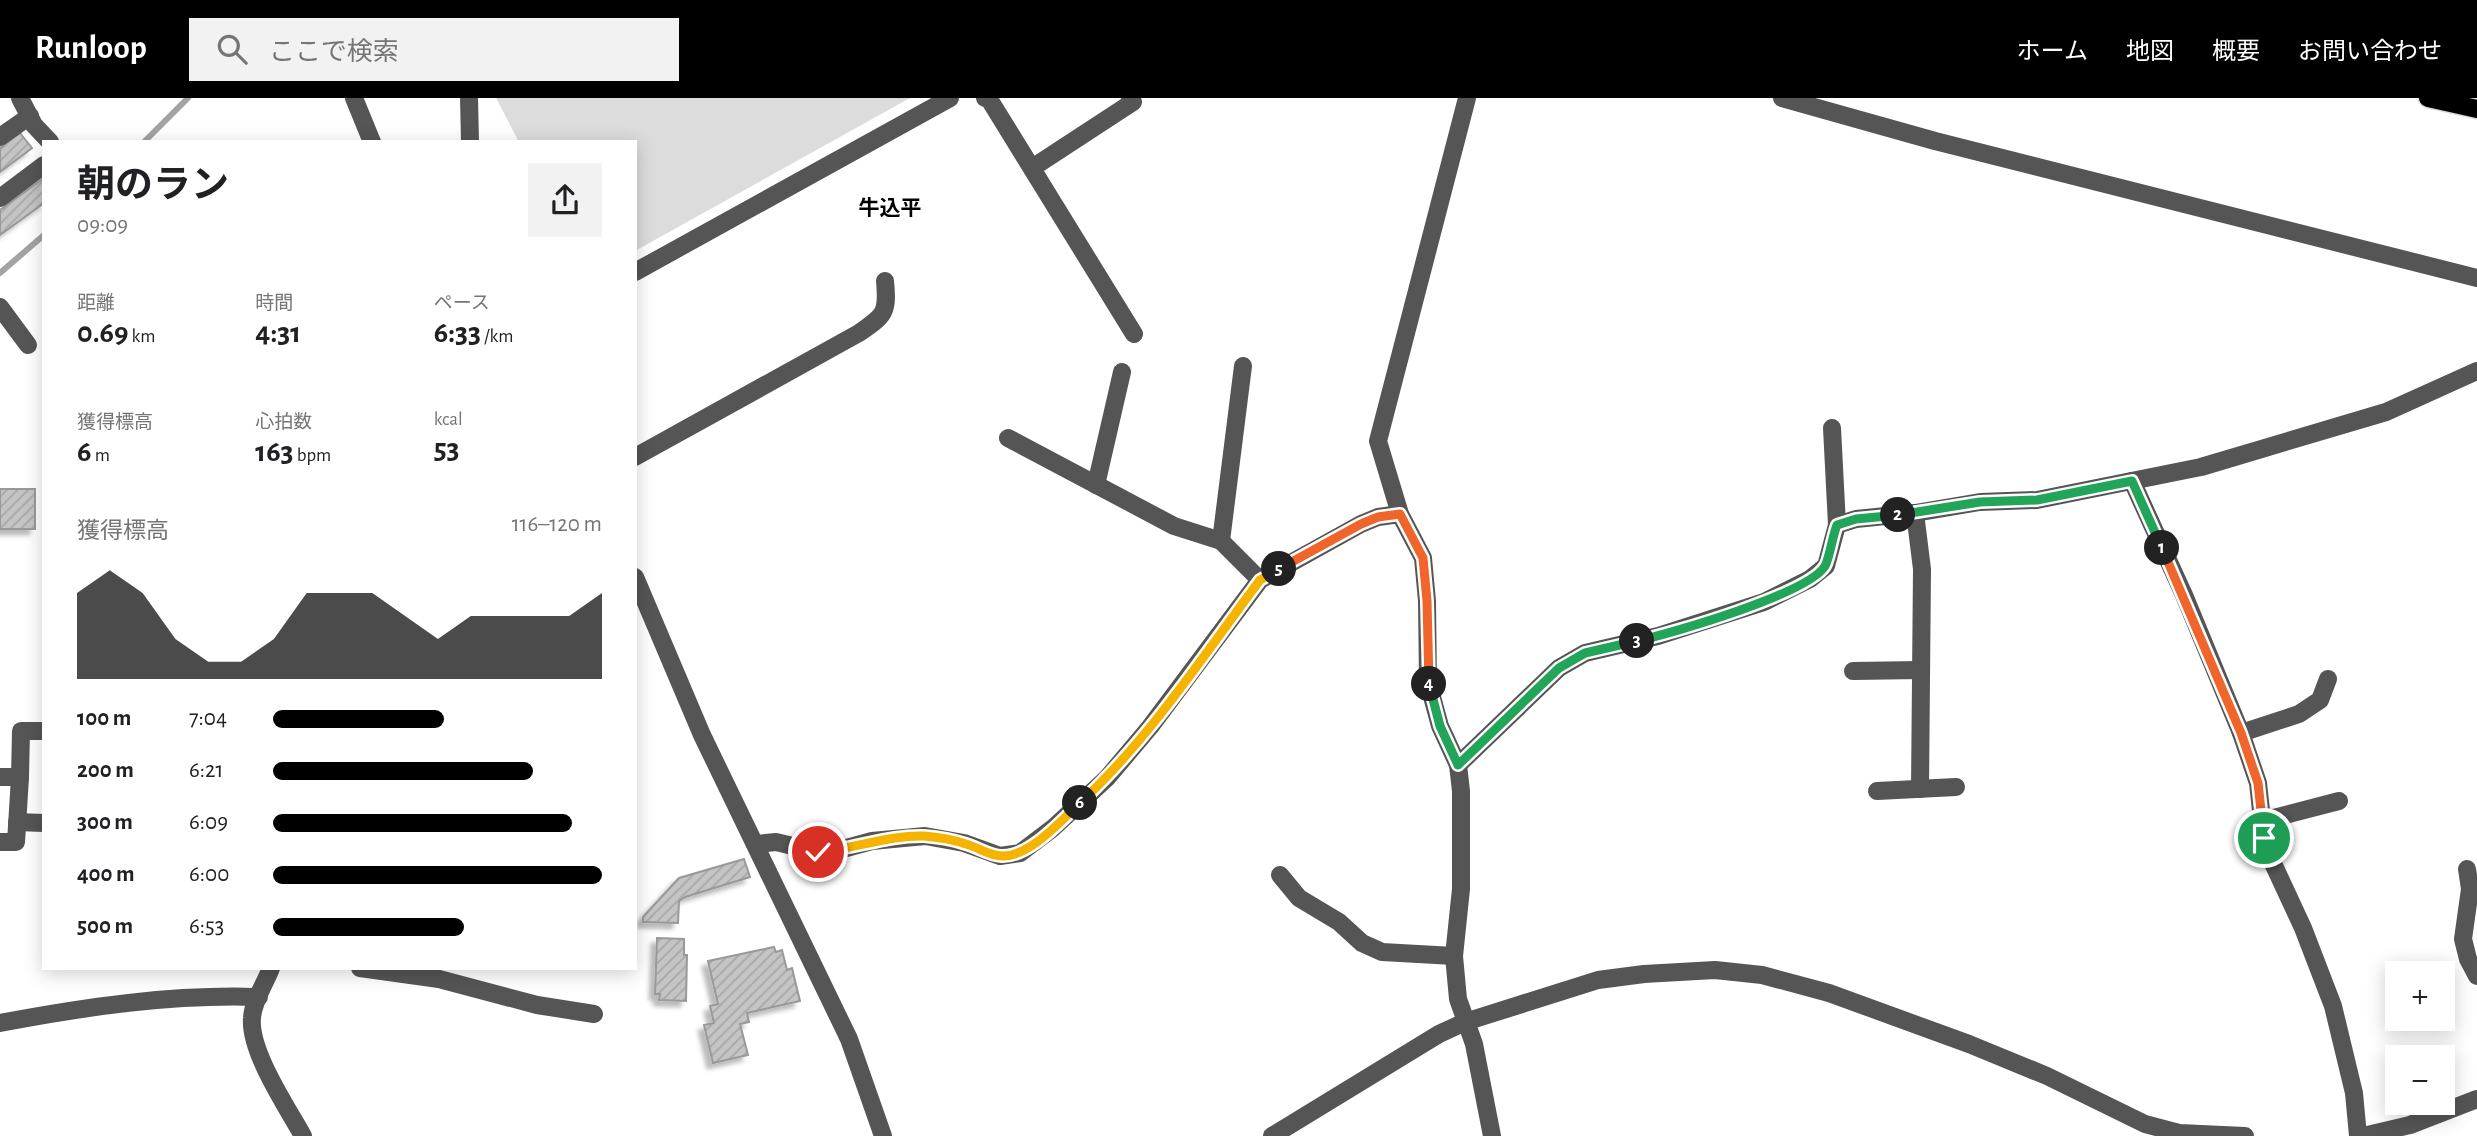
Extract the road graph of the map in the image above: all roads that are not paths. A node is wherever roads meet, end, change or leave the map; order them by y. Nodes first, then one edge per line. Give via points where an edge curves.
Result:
1 (20, 98) edge
2 (354, 98) edge
3 (469, 98) edge
4 (950, 98) edge
5 (985, 98) edge
6 (1130, 98) edge
7 (1782, 98) edge
8 (2428, 98) edge
9 (1472, 99) edge
10 (2477, 109) edge
11 (30, 116) junction
12 (0, 137) edge
13 (48, 140) edge
14 (371, 140) edge
15 (470, 140) edge
16 (42, 166) edge
17 (1032, 168) junction
18 (0, 198) edge
19 (637, 271) edge
20 (2477, 278) edge
21 (885, 281) dead end
22 (0, 307) edge
23 (1134, 334) dead end
24 (28, 345) dead end
25 (1243, 366) dead end
26 (2477, 371) edge
27 (1122, 372) dead end
28 (1832, 428) dead end
29 (1008, 438) dead end
30 (637, 456) edge
31 (2132, 481) junction
32 (1096, 485) junction
33 (1915, 513) junction
34 (1400, 514) junction
35 (1837, 525) junction
36 (1221, 541) junction
37 (1260, 580) junction
38 (637, 582) edge
39 (1922, 670) junction
40 (1853, 671) dead end
41 (2328, 679) dead end
42 (42, 732) edge
43 (2241, 733) junction
44 (1458, 765) junction
45 (0, 777) edge
46 (20, 777) junction
47 (1956, 787) dead end
48 (1920, 789) junction
49 (1877, 791) dead end
50 (2339, 801) dead end
51 (2262, 821) junction
52 (17, 822) junction
53 (42, 823) edge
54 (0, 842) edge
55 (756, 844) junction
56 (2468, 869) dead end
57 (1280, 875) dead end
58 (1454, 956) junction
59 (270, 970) edge
60 (374, 970) edge
61 (2477, 976) edge
62 (259, 998) junction
63 (594, 1014) dead end
64 (1465, 1022) junction
65 (0, 1023) edge
66 (2477, 1099) edge
67 (303, 1136) edge
68 (883, 1136) edge
69 (1272, 1136) edge
70 (1492, 1136) edge
71 (2245, 1136) edge
72 (2360, 1136) edge

1 - 11 street
2 - 14 street
3 - 15 street
4 - 19 street
5 - 17 street
6 - 17 street via 1133,102
7 - 20 street
8 - 10 main road
9 - 34 street via 1378,441
11 - 12 street
11 - 13 street
16 - 18 street
17 - 23 street
21 - 30 street via 883,317
22 - 24 street
25 - 36 street
26 - 31 street via 2386,412 2201,467
27 - 32 street
28 - 35 street
29 - 32 street
31 - 33 street via 2037,500 1980,502
31 - 43 street
32 - 36 street via 1174,526
33 - 35 street
33 - 39 street via 1922,569
34 - 37 street via 1361,524
34 - 44 street via 1423,558 1428,682 1440,726
35 - 44 street via 1826,566 1810,579 1764,602 1658,636 1585,653 1559,668
36 - 37 street
37 - 55 street via 1107,778 1020,853 1000,856 925,836 818,852 776,842
38 - 55 street via 702,735
39 - 40 street
39 - 48 street
41 - 43 street via 2320,700 2299,714
42 - 46 street via 21,731
43 - 51 street via 2258,783
44 - 58 street via 1461,890
45 - 46 street
46 - 52 street
47 - 48 street
48 - 49 street
50 - 51 street
51 - 72 street via 2270,857 2333,1006
52 - 53 street
52 - 54 street via 16,842
55 - 68 street via 849,1039
56 - 61 street via 2463,939
57 - 58 street via 1299,898 1339,922 1362,943 1382,952
58 - 64 street
59 - 62 street
60 - 63 street via 439,979 537,1005
62 - 65 street via 162,1001
62 - 67 street via 252,1017 253,1038
64 - 69 street
64 - 70 street via 1474,1044
64 - 71 street via 1598,980 1715,970 1762,975 1829,993 1969,1044 2145,1124 2179,1133
66 - 72 street via 2410,1125

